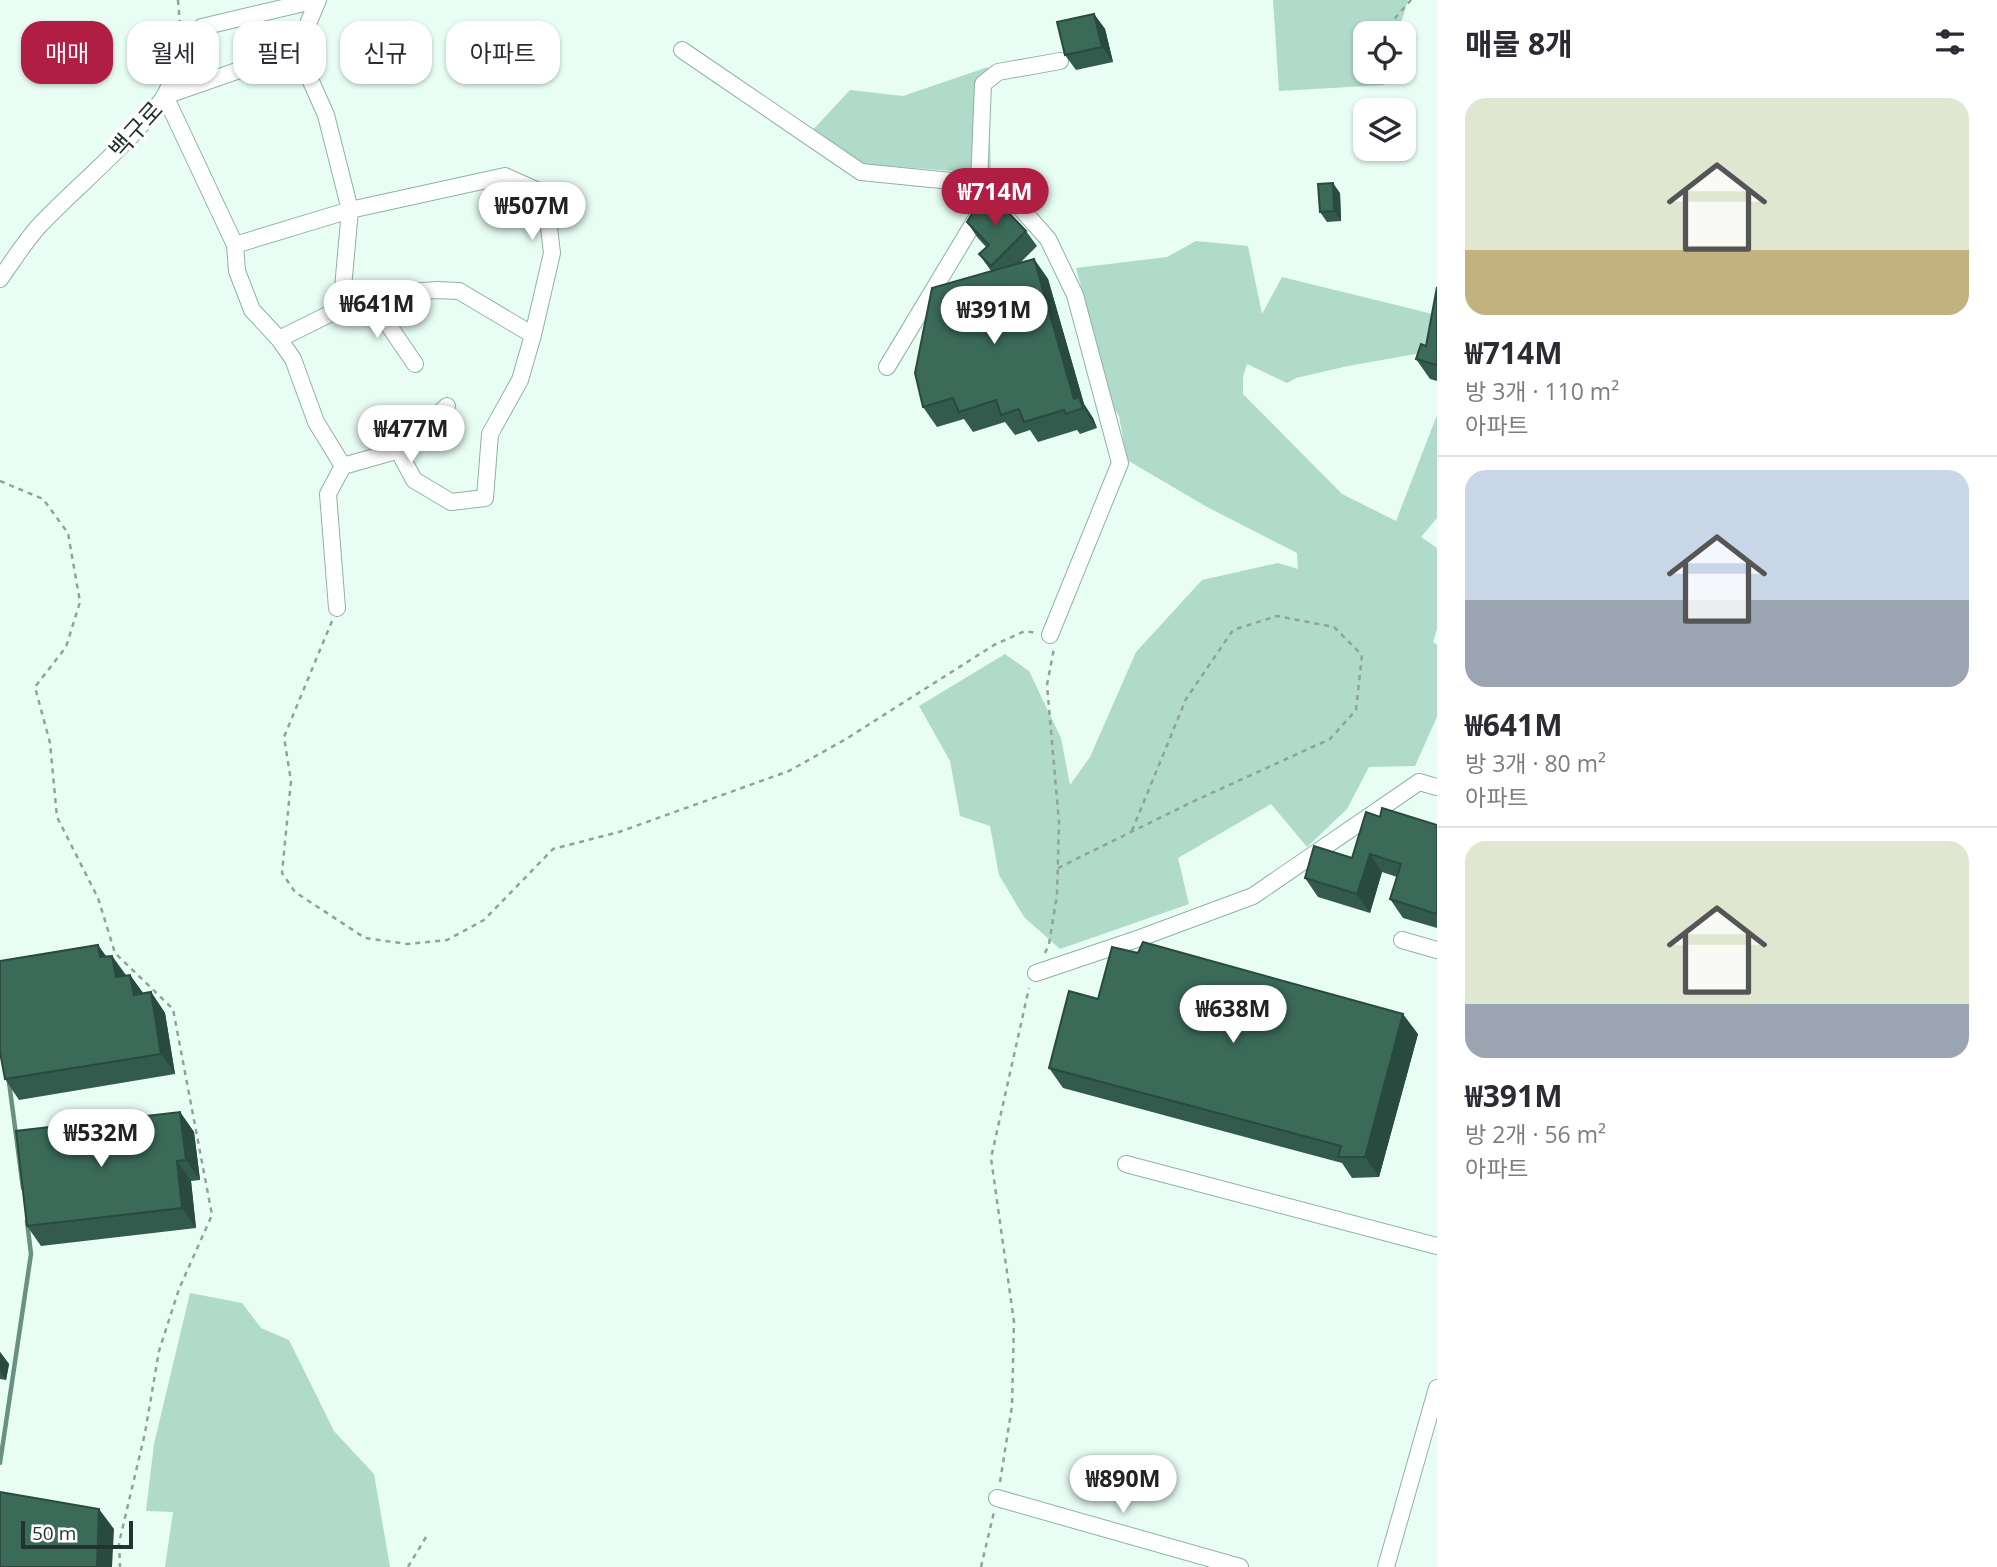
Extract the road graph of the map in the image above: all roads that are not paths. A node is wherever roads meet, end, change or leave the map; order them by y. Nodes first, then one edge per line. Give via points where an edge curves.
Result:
1 (318, 0) edge
2 (309, 21) edge
3 (682, 50) dead end
4 (1060, 61) dead end
5 (233, 72) edge
6 (312, 84) edge
7 (165, 96) junction
8 (979, 184) junction
9 (1001, 186) junction
10 (350, 210) junction
11 (235, 245) junction
12 (0, 279) edge
13 (368, 295) junction
14 (341, 310) junction
15 (533, 335) junction
16 (279, 340) junction
17 (415, 364) dead end
18 (887, 367) dead end
19 (447, 406) dead end
20 (398, 450) junction
21 (343, 466) junction
22 (337, 608) road end
23 (1050, 635) road end
24 (1437, 787) edge
25 (1402, 940) dead end
26 (1437, 950) edge
27 (1036, 973) road end
28 (1126, 1164) dead end
29 (1437, 1246) edge
30 (1437, 1388) edge
31 (997, 1498) road end
32 (1240, 1567) edge
33 (1386, 1567) edge

1 - 2 street
1 - 7 street, 백구로 via 202,27 190,34
3 - 8 street via 861,172
4 - 8 street via 999,72 983,84
5 - 7 street
6 - 10 street via 326,115
7 - 11 street
7 - 12 street, 백구로 via 132,137 37,229
8 - 9 street
9 - 18 street via 988,200
9 - 23 street via 1048,239 1075,295 1119,463
10 - 11 street
10 - 14 street
10 - 15 street via 505,176 545,194 552,253
11 - 16 street via 237,271 252,310
13 - 14 street
13 - 15 street via 459,291
13 - 17 street
14 - 16 street
15 - 20 street via 520,380 489,434 485,498 450,502 414,480
16 - 21 street via 293,359 316,422
19 - 20 street
20 - 21 street
21 - 22 street via 328,494
24 - 27 street via 1419,782 1253,896
25 - 26 street
28 - 29 street
30 - 33 street
31 - 32 street

